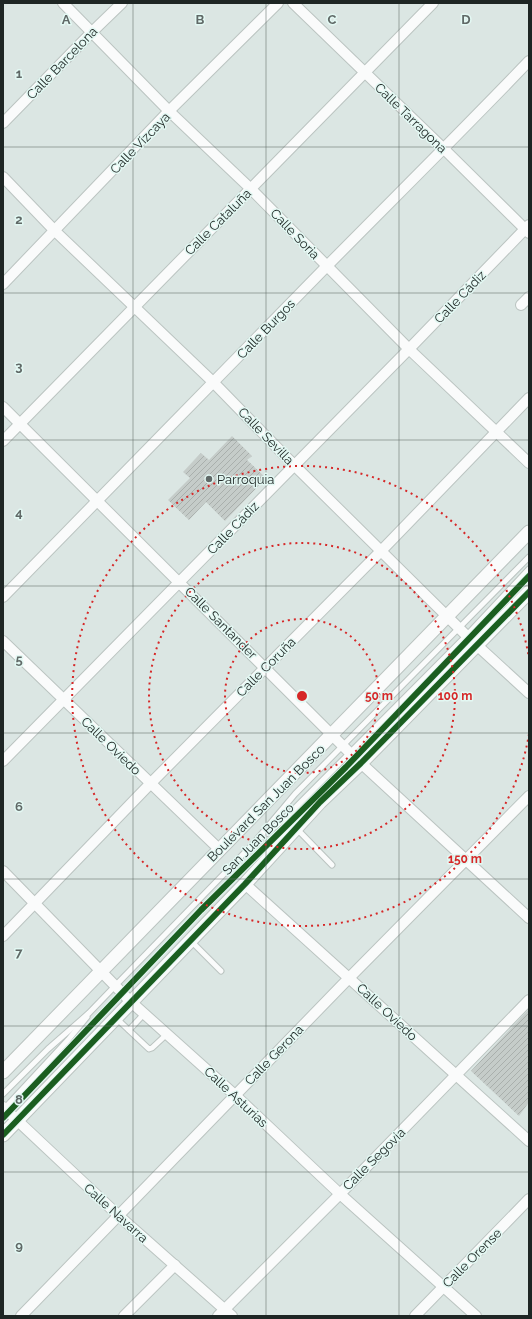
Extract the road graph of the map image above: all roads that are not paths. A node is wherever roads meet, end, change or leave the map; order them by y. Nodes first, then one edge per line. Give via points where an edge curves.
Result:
1 (63, 3) edge
2 (122, 3) edge
3 (278, 3) edge
4 (293, 3) edge
5 (433, 3) edge
6 (92, 32) junction
7 (529, 61) edge
8 (364, 73) junction
9 (169, 111) junction
10 (3, 123) edge
11 (444, 149) junction
12 (3, 177) edge
13 (251, 189) junction
14 (528, 229) edge
15 (55, 231) junction
16 (326, 266) junction
17 (3, 284) edge
18 (529, 297) edge
19 (134, 306) junction
20 (521, 306) dead end
21 (409, 349) junction
22 (213, 382) junction
23 (529, 398) edge
24 (3, 407) edge
25 (20, 424) junction
26 (496, 431) junction
27 (3, 441) edge
28 (529, 463) edge
29 (294, 465) junction
30 (98, 501) junction
31 (529, 532) edge
32 (381, 551) junction
33 (529, 557) edge
34 (529, 569) edge
35 (180, 582) junction
36 (529, 592) edge
37 (3, 597) edge
38 (447, 616) junction
39 (459, 627) junction
40 (466, 635) junction
41 (3, 641) edge
42 (476, 645) junction
43 (265, 668) junction
44 (529, 694) edge
45 (63, 700) junction
46 (333, 735) junction
47 (346, 749) junction
48 (3, 760) edge
49 (360, 763) junction
50 (150, 784) junction
51 (529, 796) edge
52 (296, 828) junction
53 (253, 844) junction
54 (220, 850) junction
55 (466, 859) junction
56 (332, 865) dead end
57 (3, 872) edge
58 (245, 884) junction
59 (34, 903) junction
60 (529, 918) edge
61 (3, 936) edge
62 (190, 940) junction
63 (221, 971) dead end
64 (101, 973) junction
65 (349, 978) junction
66 (116, 986) junction
67 (529, 1000) edge
68 (130, 1001) junction
69 (89, 1013) junction
70 (144, 1014) junction
71 (116, 1017) junction
72 (129, 1030) junction
73 (167, 1034) junction
74 (3, 1072) edge
75 (456, 1076) junction
76 (3, 1094) edge
77 (236, 1096) junction
78 (3, 1108) edge
79 (17, 1121) junction
80 (3, 1135) edge
81 (529, 1141) edge
82 (340, 1194) junction
83 (529, 1199) edge
84 (119, 1216) junction
85 (175, 1266) junction
86 (444, 1286) junction
87 (225, 1314) edge
88 (21, 1316) edge
89 (124, 1316) edge
90 (415, 1316) edge
91 (476, 1316) edge

1 - 6 street, Calle Soria
2 - 6 street, Calle Barcelona
3 - 9 street, Calle Vizcaya
4 - 8 street, Calle Tarragona
5 - 8 street, Calle Cataluña
6 - 9 street, Calle Soria
6 - 10 street, Calle Barcelona
7 - 11 street, Calle Burgos
8 - 11 street, Calle Tarragona
8 - 13 street, Calle Cataluña
9 - 13 street, Calle Soria
9 - 15 street, Calle Vizcaya
11 - 14 street, Calle Tarragona
11 - 16 street, Calle Burgos
12 - 15 street, Calle Sevilla
13 - 16 street, Calle Soria
13 - 19 street, Calle Cataluña
14 - 21 street, Calle Cádiz
15 - 17 street, Calle Vizcaya
15 - 19 street, Calle Sevilla
16 - 21 street, Calle Soria
16 - 22 street, Calle Burgos
18 - 20 street
19 - 22 street, Calle Sevilla
19 - 25 street, Calle Cataluña
21 - 26 street, Calle Soria
21 - 29 street, Calle Cádiz
22 - 29 street, Calle Sevilla
22 - 30 street, Calle Burgos
23 - 26 street, Calle Coruña
24 - 25 street, Calle Santander
25 - 27 street, Calle Cataluña
25 - 30 street, Calle Santander
26 - 28 street, Calle Soria
26 - 32 street, Calle Coruña
29 - 32 street, Calle Sevilla
29 - 35 street, Calle Cádiz
30 - 35 street, Calle Santander
30 - 37 street, Calle Burgos
31 - 38 street, Boulevard San Juan Bosco
32 - 38 street, Calle Sevilla
32 - 43 street, Calle Coruña
33 - 39 lane
34 - 40 lane
35 - 43 street, Calle Santander
35 - 45 street, Calle Cádiz
36 - 42 street
38 - 39 street, Calle Sevilla
38 - 46 street, Boulevard San Juan Bosco
39 - 40 street, Calle Sevilla
39 - 47 lane
40 - 42 street, Calle Sevilla
40 - 47 lane
41 - 45 street, Calle Oviedo
42 - 44 street, Calle Sevilla
42 - 49 street
43 - 46 street, Calle Santander
43 - 50 street, Calle Coruña
45 - 48 street, Calle Cádiz
45 - 50 street, Calle Oviedo
46 - 47 street, Calle Santander
46 - 54 street, Boulevard San Juan Bosco
47 - 49 street, Calle Santander
47 - 53 lane via 295,794
47 - 53 lane via 282,821
49 - 52 street
49 - 55 street, Calle Santander
50 - 54 street, Calle Oviedo
50 - 59 street, Calle Coruña
51 - 55 street, Calle Gerona
52 - 56 lane
52 - 58 street
53 - 66 lane
54 - 64 street, Boulevard San Juan Bosco
55 - 60 street, Calle Santander
55 - 65 street, Calle Gerona
57 - 59 street, Calle Asturias
58 - 62 street
58 - 65 street, Calle Oviedo
59 - 61 street, Calle Coruña
59 - 64 street, Calle Asturias
62 - 63 lane
62 - 68 street
64 - 66 street, Calle Asturias
64 - 74 street, Boulevard San Juan Bosco
65 - 75 street, Calle Oviedo
65 - 77 street, Calle Gerona
66 - 68 street, Calle Asturias
66 - 69 lane
67 - 75 street, Calle Segovia
68 - 70 street, Calle Asturias
68 - 71 street
69 - 76 lane
69 - 78 lane via 68,1040
70 - 72 lane
70 - 73 street, Calle Asturias
71 - 72 lane
71 - 79 street
72 - 73 lane via 149,1049
73 - 77 street, Calle Asturias
75 - 81 street, Calle Oviedo
75 - 82 street, Calle Segovia
77 - 82 street, Calle Asturias
77 - 84 street, Calle Gerona
78 - 79 street, Calle Navarra
79 - 80 street
79 - 84 street, Calle Navarra
82 - 86 street, Calle Asturias
82 - 87 street, Calle Segovia
83 - 86 street, Calle Orense
84 - 85 street, Calle Navarra
84 - 88 street, Calle Gerona
85 - 87 street, Calle Navarra
85 - 89 street
86 - 90 street, Calle Orense
86 - 91 street, Calle Asturias

